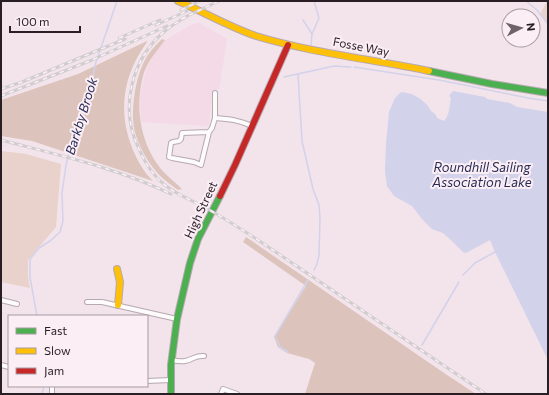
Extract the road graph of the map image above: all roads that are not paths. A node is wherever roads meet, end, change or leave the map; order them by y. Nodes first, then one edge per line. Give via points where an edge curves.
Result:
1 (178, 1) edge
2 (288, 45) junction
3 (215, 93) dead end
4 (548, 93) edge
5 (215, 118) junction
6 (252, 126) junction
7 (209, 132) junction
8 (117, 269) dead end
9 (1, 300) edge
10 (87, 302) dead end
11 (17, 304) dead end
12 (118, 305) junction
13 (176, 319) junction
14 (204, 356) dead end
15 (171, 360) junction
16 (170, 380) junction
17 (148, 381) edge
18 (171, 394) edge
19 (221, 394) edge
20 (237, 394) edge

1 - 2 street, Fosse Way via 232,27
2 - 4 street, Fosse Way
2 - 6 street, High Street
3 - 5 street
5 - 6 street via 231,119
5 - 7 street
6 - 13 street, High Street via 198,239
7 - 7 street via 182,133 179,141 171,143 169,156 201,165
8 - 12 street via 120,280
9 - 11 street
10 - 12 street
12 - 13 street
13 - 15 street, High Street
14 - 15 street via 183,362
15 - 16 street, High Street
16 - 17 street
16 - 18 street, High Street
19 - 20 street via 223,389

